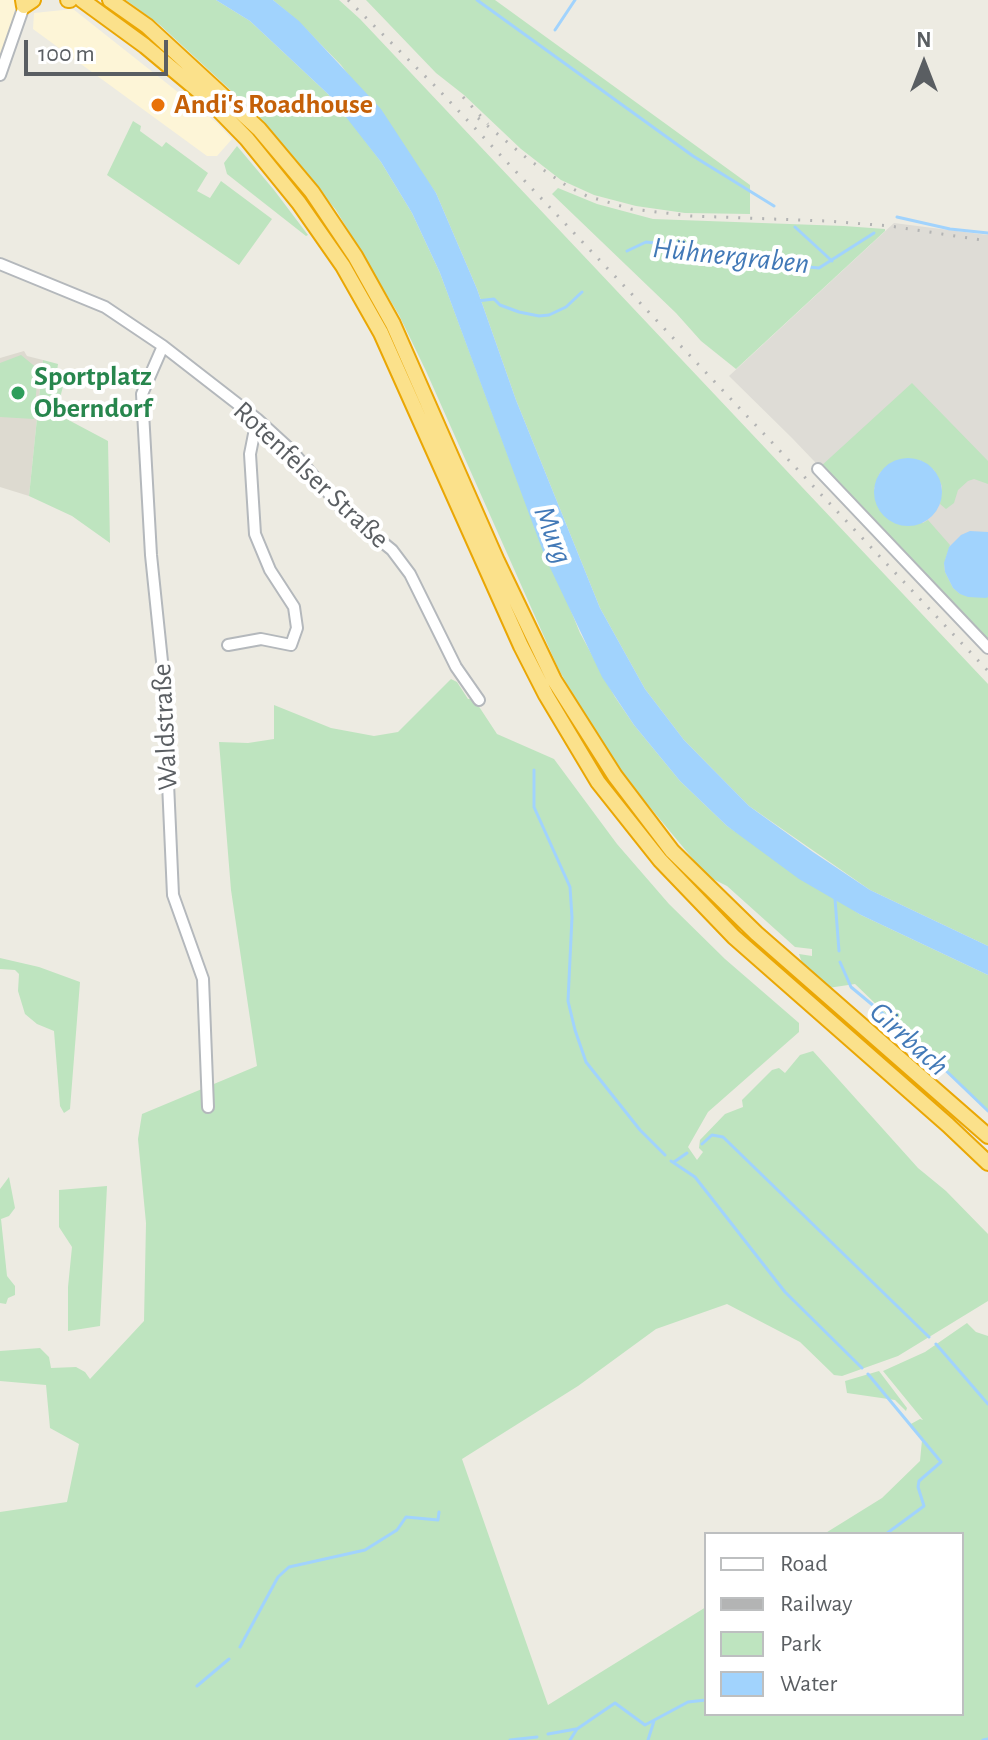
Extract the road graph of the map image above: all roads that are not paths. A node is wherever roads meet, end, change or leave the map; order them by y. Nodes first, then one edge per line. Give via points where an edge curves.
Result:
1 (82, 0) edge
2 (110, 0) edge
3 (27, 2) edge
4 (0, 75) edge
5 (0, 264) edge
6 (163, 346) junction
7 (257, 419) junction
8 (818, 469) dead end
9 (228, 645) dead end
10 (988, 648) edge
11 (479, 700) dead end
12 (208, 1107) dead end
13 (988, 1136) edge
14 (988, 1163) edge

1 - 14 highway via 206,97 290,192 343,266 381,333 521,646 598,782 660,860 734,937
2 - 13 highway via 181,55 259,129 312,192 355,256 393,324 554,680 615,776 672,851 756,933
3 - 4 street
5 - 6 street, Rotenfelser Straße via 105,307
6 - 7 street, Rotenfelser Straße
6 - 12 street, Waldstraße via 142,394 173,895 203,979
7 - 9 street via 250,454 255,534 294,607 297,628 291,645 261,639
7 - 11 street, Rotenfelser Straße via 343,510 392,550
8 - 10 street

